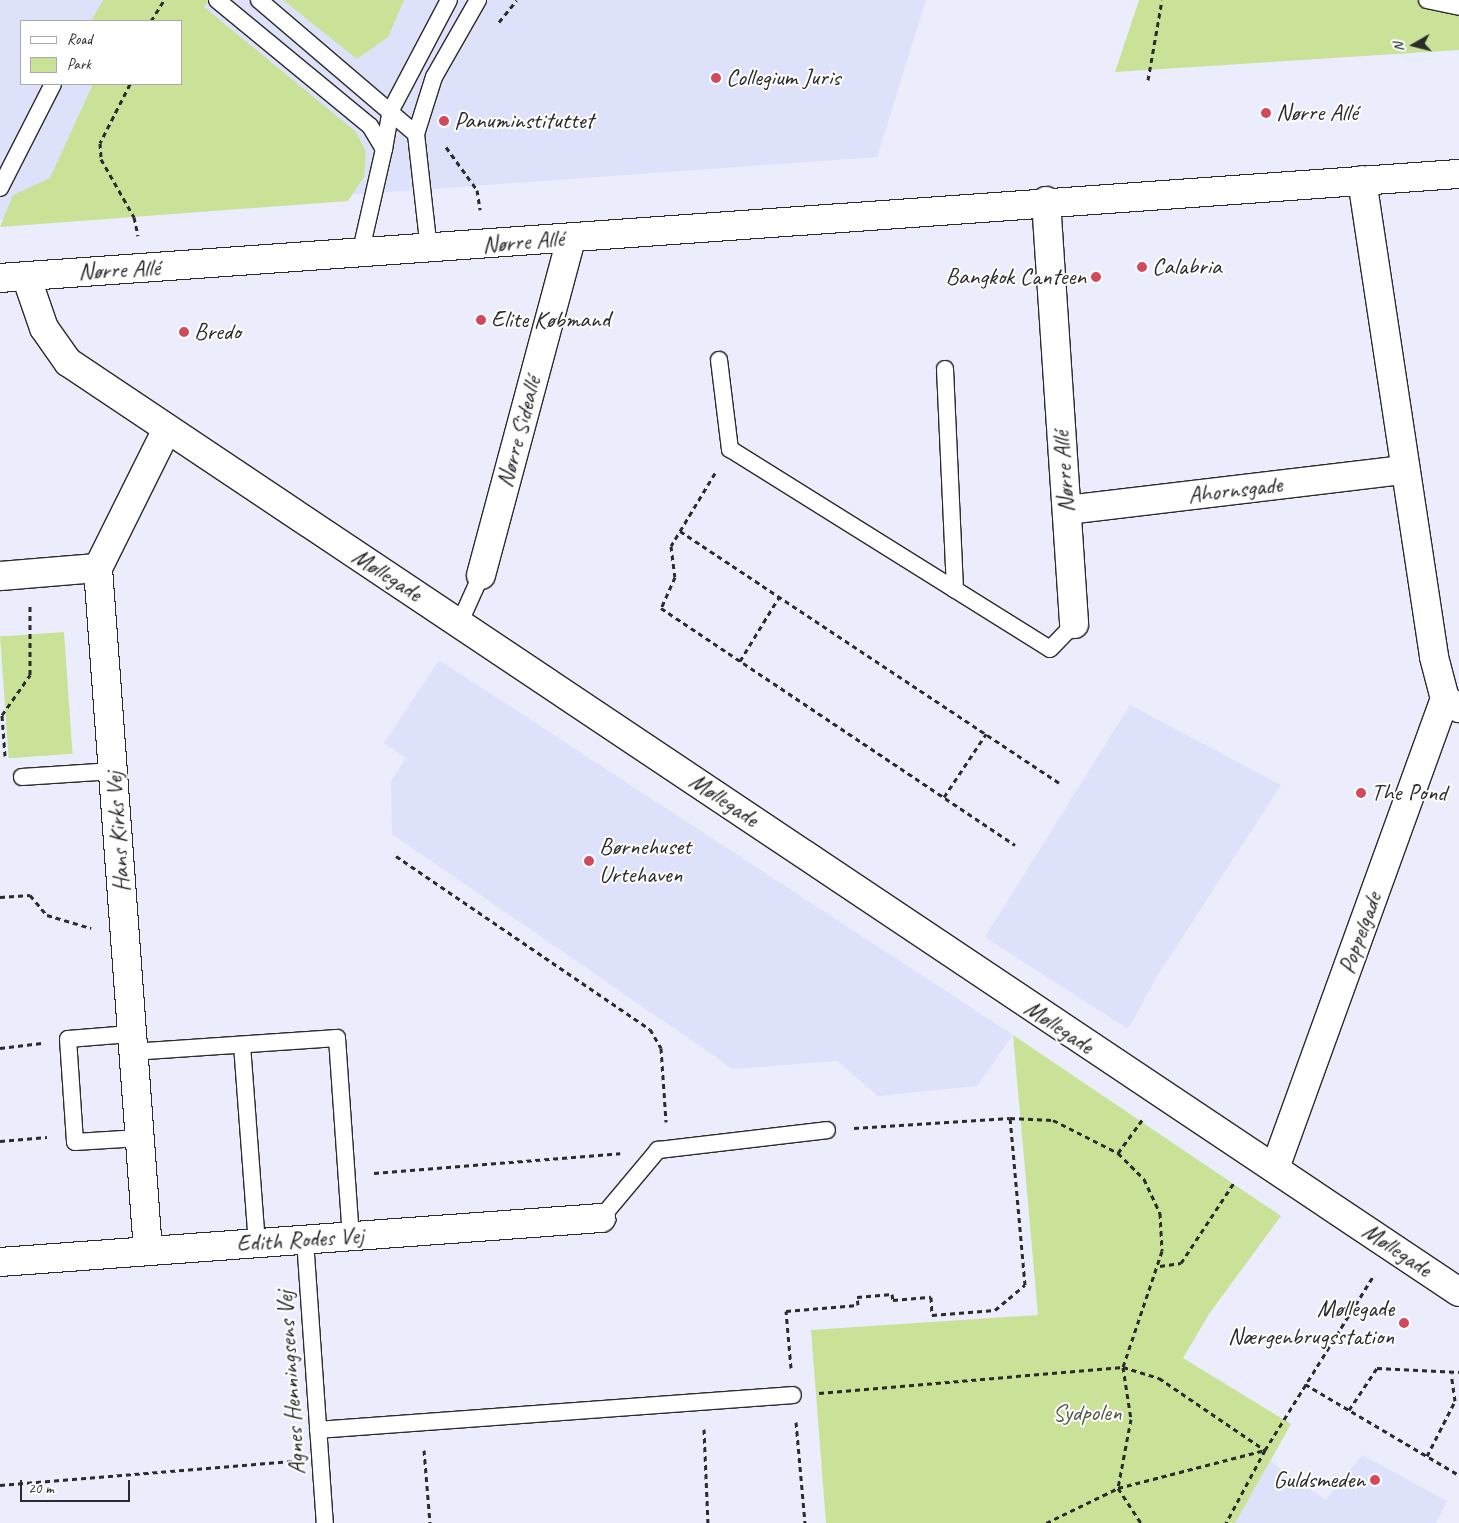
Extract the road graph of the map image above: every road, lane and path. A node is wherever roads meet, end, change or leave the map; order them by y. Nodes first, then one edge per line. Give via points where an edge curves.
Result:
1 (164, 0) edge
2 (216, 0) edge
3 (259, 0) edge
4 (449, 0) edge
5 (478, 0) edge
6 (517, 0) edge
7 (1162, 0) edge
8 (1427, 0) edge
9 (1459, 6) edge
10 (152, 20) edge
11 (493, 30) dead end
12 (1148, 80) dead end
13 (52, 85) edge
14 (129, 85) edge
15 (391, 110) junction
16 (416, 134) junction
17 (442, 142) dead end
18 (384, 149) junction
19 (1459, 174) edge
20 (1362, 180) junction
21 (0, 188) edge
22 (1046, 201) junction
23 (571, 238) junction
24 (486, 246) junction
25 (429, 250) junction
26 (360, 256) junction
27 (144, 269) junction
28 (13, 277) edge
29 (719, 360) dead end
30 (946, 369) dead end
31 (168, 429) junction
32 (730, 448) junction
33 (1404, 470) junction
34 (1067, 510) junction
35 (680, 531) junction
36 (98, 568) junction
37 (31, 573) junction
38 (481, 575) joint
39 (0, 576) edge
40 (955, 590) junction
41 (779, 597) junction
42 (460, 622) junction
43 (1074, 624) joint
44 (740, 660) junction
45 (1452, 703) edge
46 (1, 715) edge
47 (986, 734) junction
48 (6, 763) dead end
49 (113, 770) junction
50 (22, 777) dead end
51 (1059, 783) dead end
52 (944, 797) junction
53 (1016, 845) dead end
54 (396, 856) dead end
55 (0, 897) edge
56 (124, 925) junction
57 (131, 1043) junction
58 (26, 1045) dead end
59 (242, 1045) junction
60 (0, 1048) edge
61 (1160, 1096) junction
62 (1010, 1118) junction
63 (827, 1130) joint
64 (74, 1135) junction
65 (140, 1138) junction
66 (0, 1141) edge
67 (663, 1150) junction
68 (1118, 1153) junction
69 (1252, 1154) junction
70 (1275, 1168) junction
71 (346, 1175) junction
72 (601, 1218) joint
73 (351, 1236) junction
74 (305, 1240) junction
75 (257, 1243) junction
76 (1391, 1247) junction
77 (148, 1251) junction
78 (0, 1262) edge
79 (1160, 1266) junction
80 (1459, 1292) edge
81 (1123, 1367) junction
82 (1459, 1372) edge
83 (1451, 1374) junction
84 (1305, 1384) junction
85 (793, 1395) junction
86 (702, 1402) junction
87 (1349, 1410) junction
88 (422, 1422) junction
89 (318, 1430) junction
90 (1265, 1450) junction
91 (1427, 1456) junction
92 (320, 1458) junction
93 (1459, 1475) edge
94 (0, 1485) edge
95 (1118, 1488) junction
96 (325, 1523) edge
97 (430, 1523) edge
98 (708, 1523) edge
99 (805, 1523) edge
100 (1046, 1523) edge
101 (1141, 1523) edge
102 (1226, 1523) edge

1 - 10 path
2 - 18 lane via 370,126
3 - 15 lane
4 - 15 lane
5 - 16 lane via 434,77
6 - 11 path
7 - 12 path
8 - 9 lane
13 - 21 lane
14 - 27 path via 100,143 101,159 134,217
15 - 16 lane
15 - 18 lane
16 - 25 lane
17 - 24 path via 476,190
18 - 26 lane
19 - 20 street, Nørre Allé
20 - 22 street, Nørre Allé
20 - 33 street
22 - 23 street, Nørre Allé
22 - 34 street, Nørre Allé
23 - 24 street, Nørre Allé
23 - 38 street, Nørre Sideallé
24 - 25 street, Nørre Allé
25 - 26 street, Nørre Allé
26 - 27 street, Nørre Allé
27 - 28 street, Nørre Allé
28 - 31 street, Møllegade via 68,362
29 - 32 lane
30 - 40 lane
31 - 36 street
31 - 42 street, Møllegade
32 - 35 path
32 - 40 lane
33 - 34 street, Ahornsgade
33 - 45 street via 1434,657
34 - 43 street, Nørre Allé
35 - 41 path
35 - 44 path via 671,546 675,577 661,608
36 - 37 street
36 - 49 street, Hans Kirks Vej
37 - 39 street
37 - 46 path via 30,675
38 - 42 lane, Nørre Sideallé
40 - 43 lane via 1050,649
41 - 44 path
41 - 47 path
42 - 61 street, Møllegade
44 - 52 path
45 - 70 street, Poppelgade
46 - 48 path
47 - 51 path
47 - 52 path
49 - 50 lane
49 - 56 street, Hans Kirks Vej
52 - 53 path
54 - 67 path via 650,1029 661,1048
55 - 56 path via 30,895 47,914 90,928
56 - 57 street, Hans Kirks Vej
57 - 59 lane
57 - 64 lane via 68,1039
57 - 65 street, Hans Kirks Vej
58 - 60 path
59 - 71 lane via 337,1038
59 - 75 lane
61 - 68 path
61 - 69 street, Møllegade
62 - 63 path
62 - 68 path via 1054,1120
62 - 85 path via 1025,1285 995,1310 932,1315 931,1297 893,1300 892,1294 856,1297 858,1305 786,1310
63 - 67 lane
64 - 65 lane via 75,1142
64 - 66 path
65 - 77 street, Hans Kirks Vej
67 - 71 path
67 - 72 lane
68 - 79 path via 1144,1179 1160,1213
69 - 70 street, Møllegade
69 - 79 path via 1181,1263
70 - 76 street, Møllegade
71 - 73 lane
72 - 73 street, Edith Rodes Vej
73 - 74 street, Edith Rodes Vej
74 - 75 street, Edith Rodes Vej
74 - 89 lane, Agnes Henningsens Vej
75 - 77 street, Edith Rodes Vej
76 - 80 street, Møllegade
76 - 84 path
77 - 78 street, Edith Rodes Vej
79 - 81 path
81 - 85 path
81 - 90 path via 1159,1378
81 - 95 path via 1131,1419
82 - 83 path
83 - 87 path via 1377,1368
83 - 91 path via 1455,1401
84 - 87 path
84 - 90 path
85 - 86 lane
85 - 99 path
86 - 88 lane
86 - 98 path
87 - 91 path
88 - 89 lane
88 - 97 path
89 - 92 lane, Agnes Henningsens Vej
90 - 95 path
90 - 102 path
91 - 93 path
92 - 94 path
92 - 96 lane, Agnes Henningsens Vej
95 - 100 path
95 - 101 path

